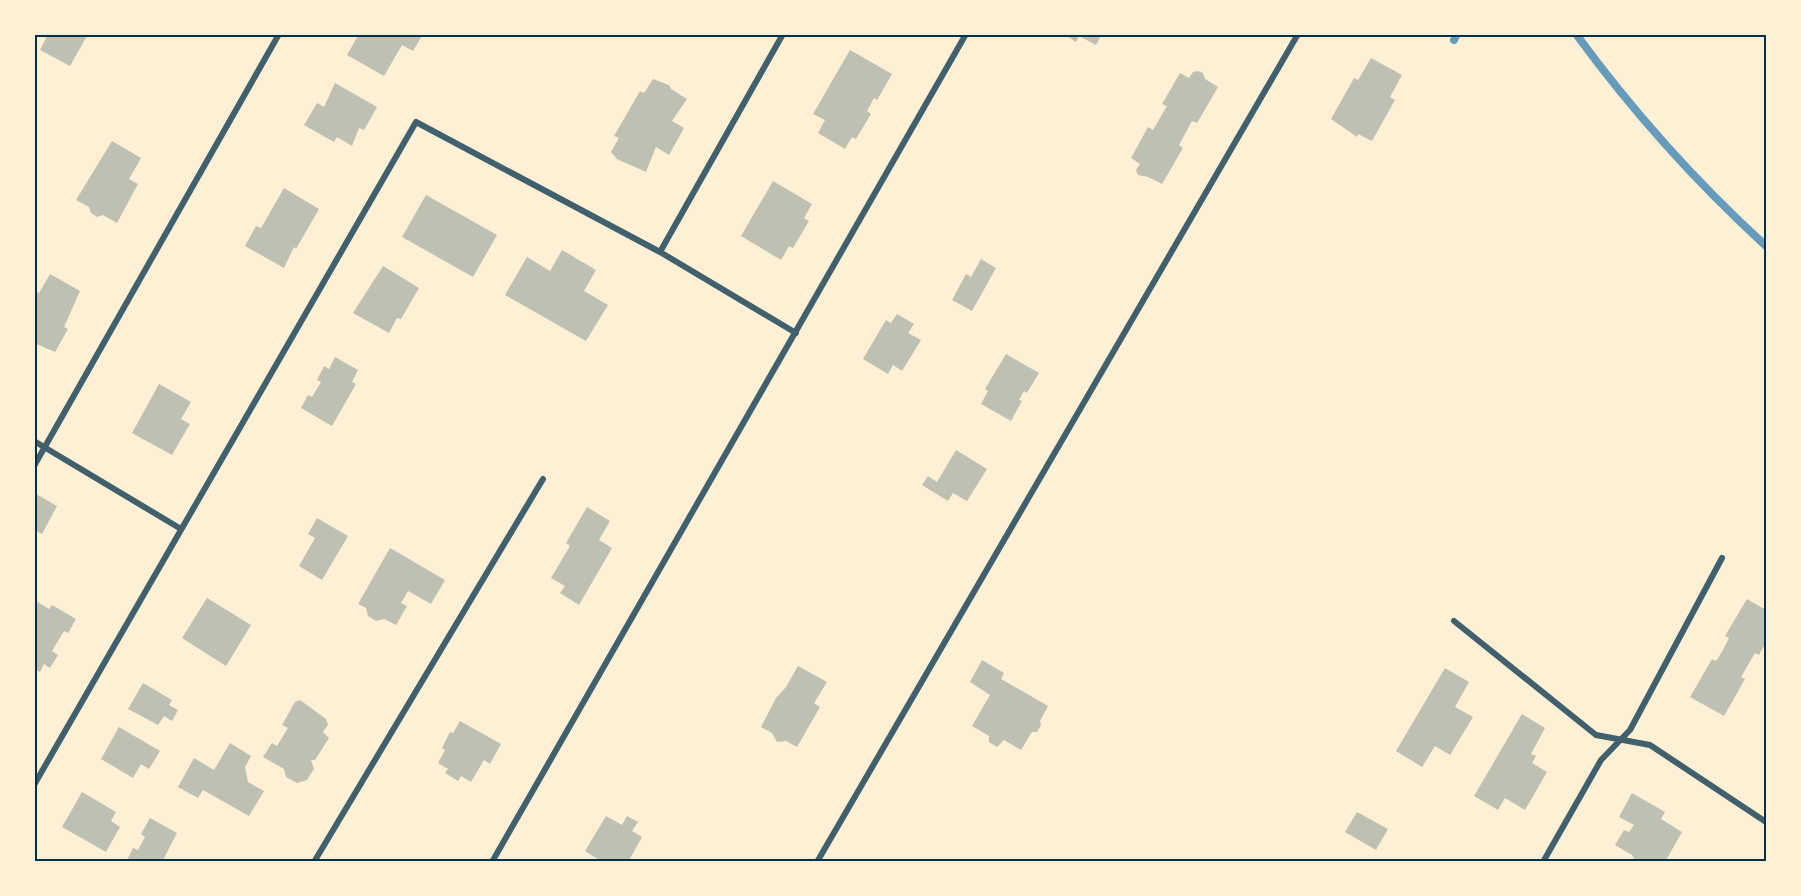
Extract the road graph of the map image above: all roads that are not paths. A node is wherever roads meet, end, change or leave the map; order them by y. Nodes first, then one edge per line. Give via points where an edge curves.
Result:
1 (279, 34) edge
2 (783, 34) edge
3 (966, 34) edge
4 (1298, 34) edge
5 (660, 252) junction
6 (796, 333) junction
7 (34, 441) edge
8 (46, 447) junction
9 (34, 466) edge
10 (543, 479) dead end
11 (181, 529) junction
12 (1722, 558) dead end
13 (1454, 621) dead end
14 (1621, 741) junction
15 (34, 785) edge
16 (1767, 822) edge
17 (314, 861) edge
18 (492, 861) edge
19 (817, 861) edge
20 (1544, 861) edge

1 - 8 street
2 - 5 street
3 - 6 street
4 - 19 street
5 - 6 street
5 - 11 street via 416,122
6 - 18 street
7 - 8 street
8 - 9 street
8 - 11 street
10 - 17 street
11 - 15 street
12 - 14 street
13 - 14 street via 1596,735
14 - 16 street via 1650,745
14 - 20 street via 1601,760

